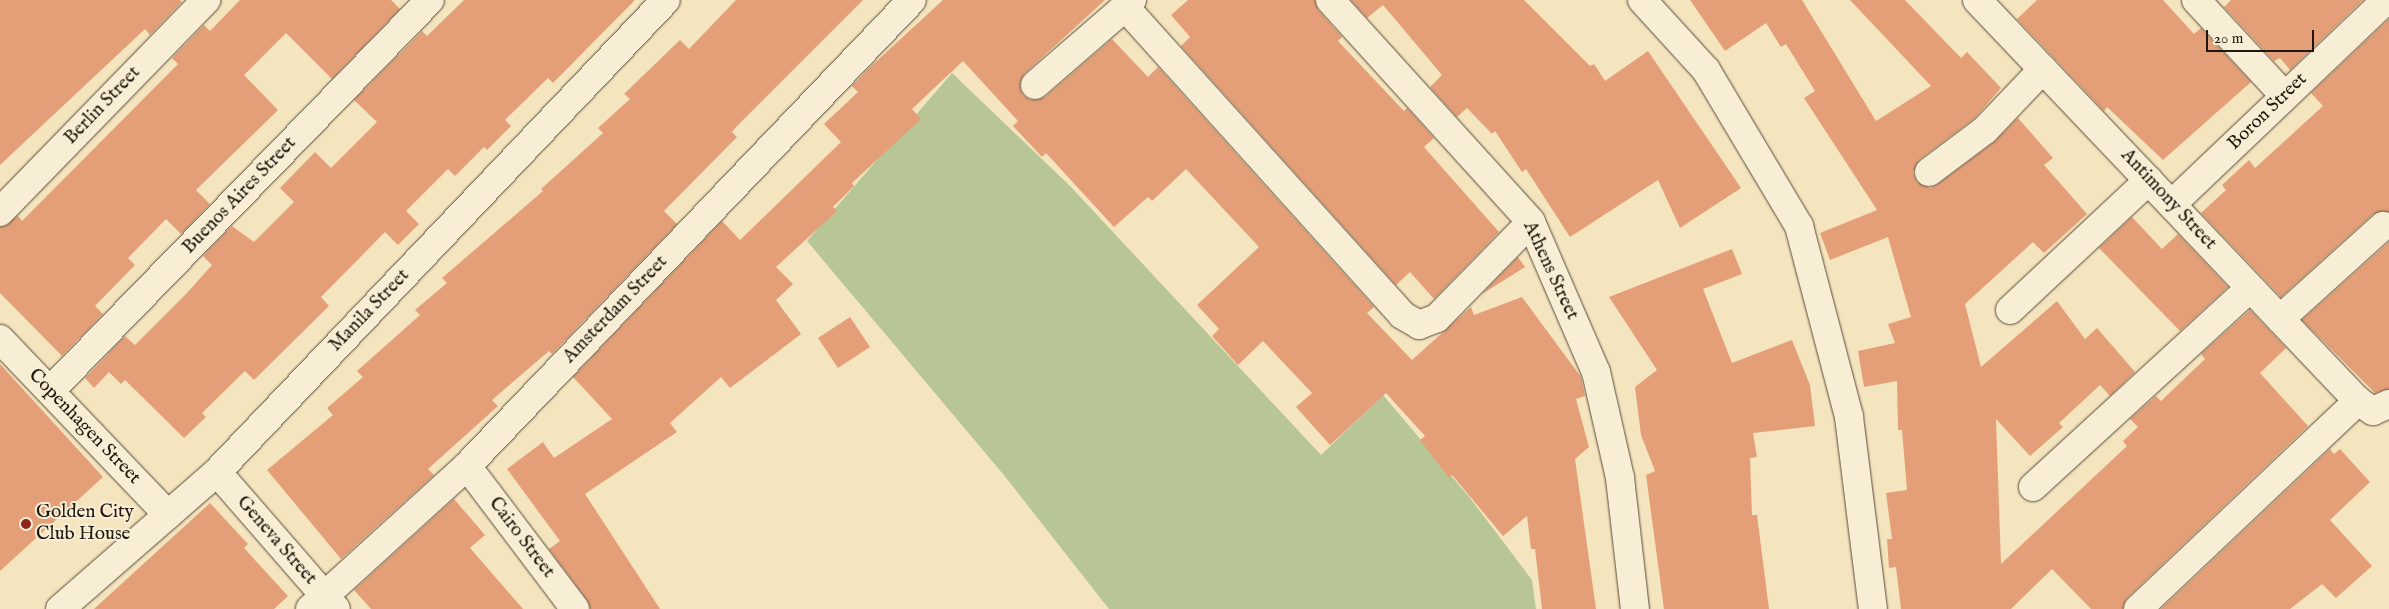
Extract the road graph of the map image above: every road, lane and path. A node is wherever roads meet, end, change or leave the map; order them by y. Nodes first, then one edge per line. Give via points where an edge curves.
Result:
1 (206, 0) edge
2 (430, 0) edge
3 (666, 0) edge
4 (912, 0) edge
5 (1330, 0) edge
6 (1642, 0) edge
7 (1977, 0) edge
8 (2196, 0) edge
9 (2386, 0) edge
10 (1128, 4) edge
11 (2042, 69) junction
12 (1035, 84) dead end
13 (2284, 95) junction
14 (1928, 172) dead end
15 (2150, 180) junction
16 (2172, 204) junction
17 (0, 212) edge
18 (1531, 222) junction
19 (2383, 226) dead end
20 (2250, 288) junction
21 (2010, 310) dead end
22 (2280, 319) junction
23 (0, 340) edge
24 (50, 391) junction
25 (2358, 402) junction
26 (2389, 404) edge
27 (467, 466) junction
28 (217, 472) junction
29 (2033, 487) dead end
30 (168, 514) junction
31 (323, 605) edge
32 (60, 609) edge
33 (575, 609) edge
34 (1635, 609) edge
35 (1873, 609) edge
36 (2138, 609) edge

1 - 17 street, Berlin Street
2 - 24 street, Buenos Aires Street
3 - 28 street, Manila Street
4 - 27 street, Amsterdam Street
5 - 18 street, Athens Street
6 - 35 street via 1706,70 1798,226 1849,417
7 - 11 street, Antimony Street
8 - 13 street
9 - 13 street, Boron Street
10 - 12 street
10 - 18 street via 1402,315 1419,325 1437,318
11 - 14 street via 1985,130
11 - 15 street, Antimony Street
13 - 16 street, Boron Street
15 - 16 street, Antimony Street
15 - 21 street
16 - 20 street, Antimony Street
18 - 34 street, Athens Street via 1596,372 1620,478
19 - 22 street
20 - 22 street, Antimony Street
20 - 29 street
22 - 25 street, Antimony Street
23 - 24 street, Copenhagen Street
24 - 30 street, Copenhagen Street
25 - 26 street via 2373,411
25 - 36 street
27 - 31 street, Amsterdam Street
27 - 33 street, Cairo Street
28 - 30 street, Manila Street
28 - 31 street, Geneva Street
30 - 32 street, Manila Street

